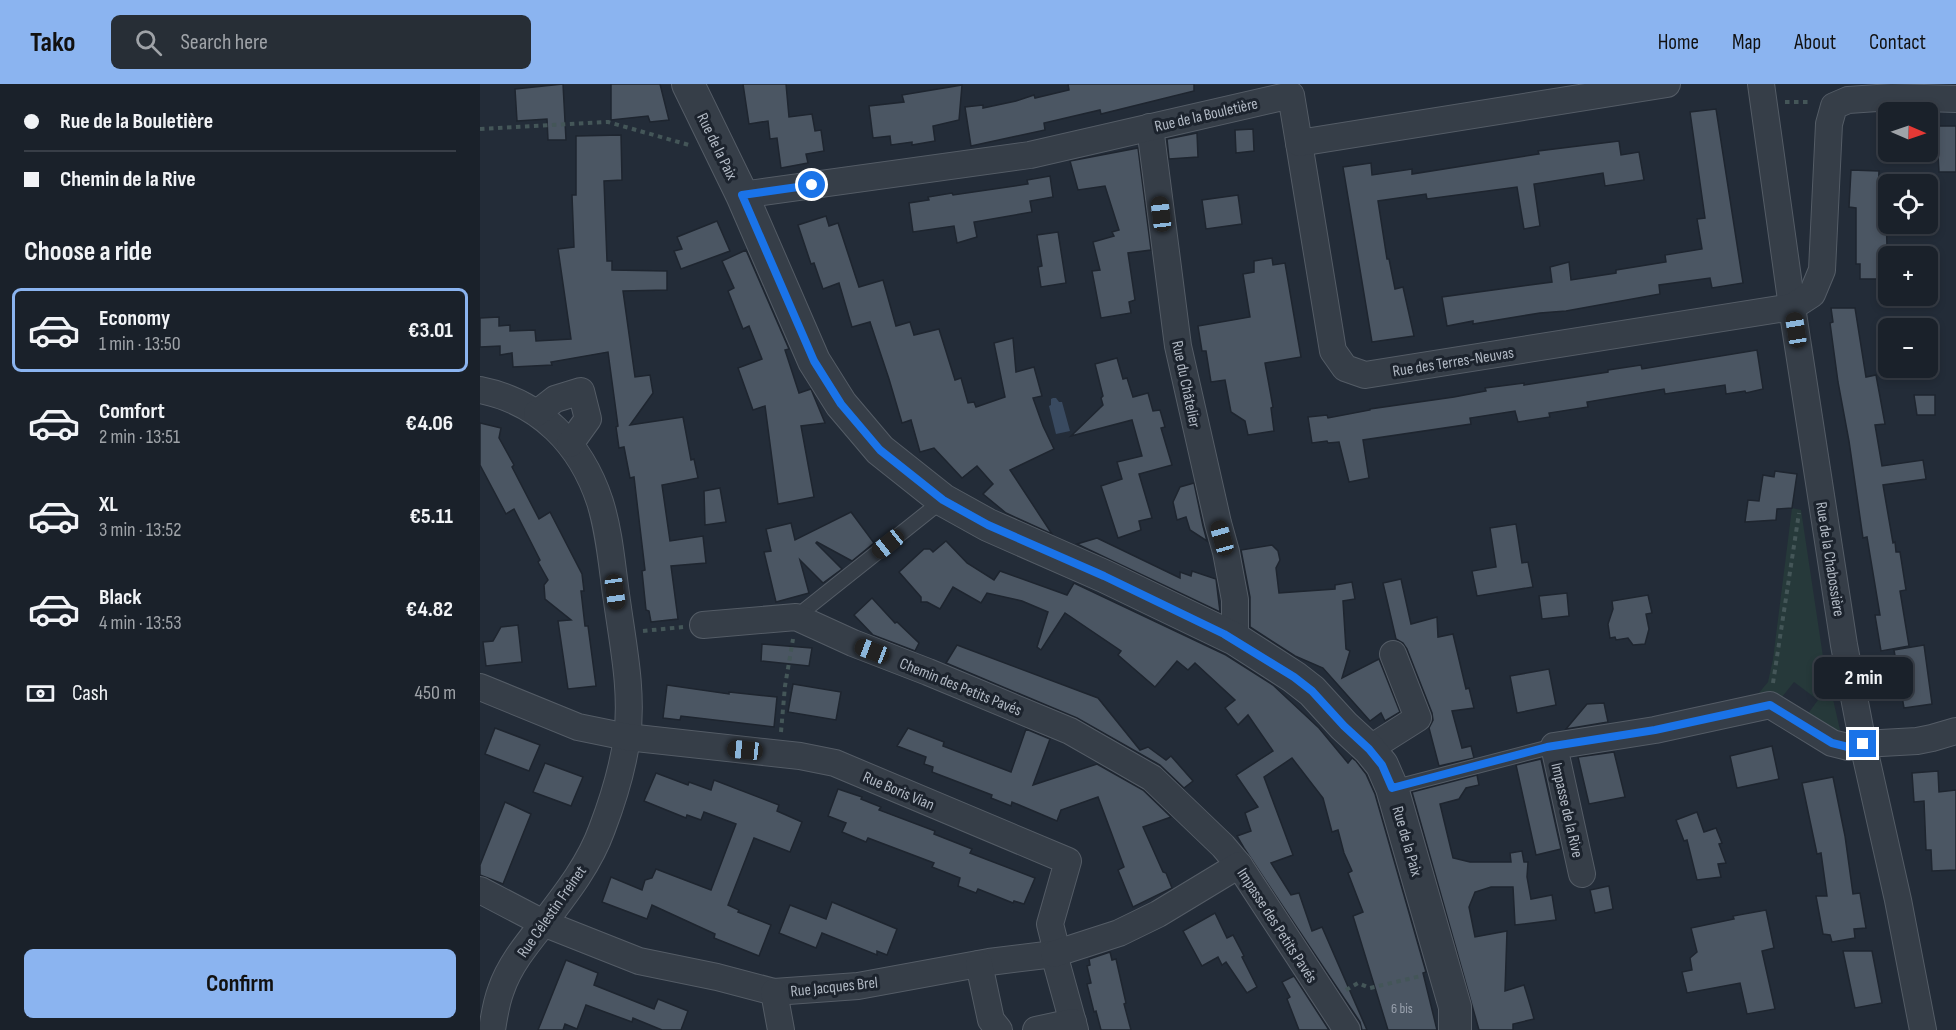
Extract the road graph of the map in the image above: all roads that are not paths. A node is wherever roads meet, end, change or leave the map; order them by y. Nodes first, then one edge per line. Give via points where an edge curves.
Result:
1 (688, 84) edge
2 (1667, 84) edge
3 (1290, 90) edge
4 (1763, 94) edge
5 (1956, 99) edge
6 (1150, 127) junction
7 (1299, 143) junction
8 (742, 195) junction
9 (1792, 307) junction
10 (480, 390) edge
11 (537, 413) junction
12 (570, 444) junction
13 (943, 500) junction
14 (796, 617) junction
15 (703, 625) road end
16 (1235, 639) junction
17 (1393, 654) dead end
18 (480, 687) edge
19 (1956, 731) edge
20 (627, 736) junction
21 (1863, 744) junction
22 (1554, 746) junction
23 (1369, 749) junction
24 (1392, 788) junction
25 (1203, 826) joint
26 (1239, 865) junction
27 (1582, 874) dead end
28 (480, 890) edge
29 (543, 923) junction
30 (1056, 953) junction
31 (979, 964) junction
32 (774, 992) junction
33 (1074, 1026) edge
34 (492, 1030) edge
35 (781, 1030) edge
36 (999, 1030) edge
37 (1036, 1030) edge
38 (1347, 1030) edge
39 (1455, 1030) edge
40 (1923, 1030) edge

1 - 8 street, Rue de la Paix
2 - 7 street
3 - 6 street, Rue de la Bouletière
3 - 7 street, Rue de la Bouletière
4 - 9 street, Rue de la Chabossière
5 - 9 street via 1881,98 1848,100 1834,106 1829,124 1822,270 1812,294
6 - 8 street, Rue de la Bouletière via 1030,155
6 - 16 street, Rue du Châtelier via 1178,346 1226,552 1235,600
7 - 9 street, Rue des Terres-Neuvas via 1333,351 1345,368 1365,375
8 - 13 street, Rue de la Paix via 814,361 841,404 880,450
9 - 21 street, Rue de la Chabossière
10 - 11 street, Rue Célestin Freinet via 509,398
11 - 12 street, Rue Célestin Freinet
11 - 12 street via 555,399 581,391 588,419
12 - 20 street, Rue Célestin Freinet via 600,503 607,532 628,695
13 - 14 lane
13 - 16 street, Rue de la Paix via 988,525
14 - 15 street, Chemin des Petits Pavés
14 - 25 street, Chemin des Petits Pavés via 1070,731 1152,778
16 - 23 street, Rue de la Paix via 1303,684
17 - 23 street via 1418,718
18 - 20 street, Rue Boris Vian via 579,727
19 - 21 street via 1917,741
20 - 29 street, Rue Célestin Freinet via 602,831 574,883
20 - 30 street, Rue Boris Vian via 835,762 1068,861 1050,924
21 - 22 street via 1848,747 1832,743 1770,705 1655,730
21 - 40 street, Rue de la Chabossière
22 - 24 lane
22 - 27 street, Impasse de la Rive
23 - 24 street, Rue de la Paix via 1382,765
24 - 39 street, Rue de la Paix via 1455,1007
25 - 26 street, Impasse des Petits Pavés
26 - 30 street, Rue Jacques Brel via 1158,915 1119,933
26 - 38 street, Impasse des Petits Pavés
28 - 29 street, Rue Jacques Brel
29 - 32 street, Rue Jacques Brel via 639,961
29 - 34 street, Rue Célestin Freinet via 508,974
30 - 31 street, Rue Jacques Brel
30 - 33 street
31 - 32 street, Rue Jacques Brel via 858,986
31 - 36 street via 991,1020
32 - 35 street
33 - 37 street

